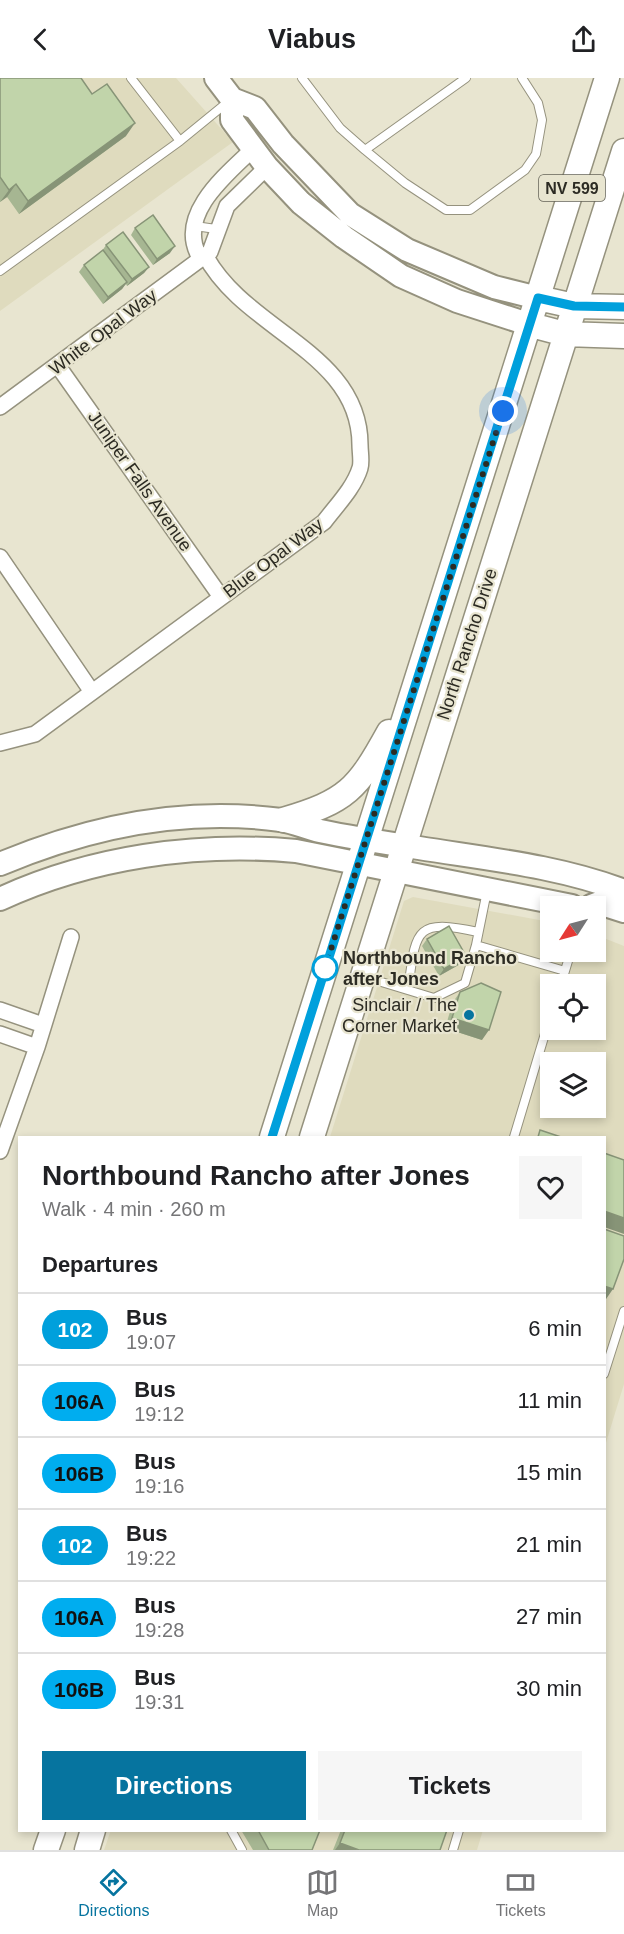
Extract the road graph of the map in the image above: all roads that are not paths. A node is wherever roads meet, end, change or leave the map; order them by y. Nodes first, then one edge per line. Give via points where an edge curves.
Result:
1 (131, 78) edge
2 (216, 78) edge
3 (302, 78) edge
4 (466, 78) edge
5 (522, 78) edge
6 (607, 78) edge
7 (232, 99) junction
8 (180, 141) junction
9 (253, 149) junction
10 (365, 150) junction
11 (624, 151) edge
12 (267, 167) junction
13 (195, 226) junction
14 (216, 229) junction
15 (205, 255) junction
16 (0, 271) edge
17 (538, 298) junction
18 (574, 306) junction
19 (624, 307) edge
20 (531, 325) junction
21 (564, 334) junction
22 (624, 336) edge
23 (58, 366) junction
24 (0, 407) edge
25 (0, 557) edge
26 (221, 597) junction
27 (413, 691) junction
28 (92, 692) junction
29 (0, 743) edge
30 (283, 820) junction
31 (367, 839) junction
32 (404, 846) junction
33 (0, 864) edge
34 (358, 865) junction
35 (395, 871) junction
36 (488, 888) junction
37 (624, 891) edge
38 (0, 899) edge
39 (540, 899) edge
40 (606, 905) edge
41 (624, 911) edge
42 (606, 917) edge
43 (624, 923) edge
44 (478, 932) junction
45 (71, 937) dead end
46 (476, 945) junction
47 (568, 962) edge
48 (565, 971) junction
49 (564, 974) edge
50 (364, 976) junction
51 (408, 990) junction
52 (3, 1012) edge
53 (44, 1025) junction
54 (0, 1034) edge
55 (543, 1040) edge
56 (37, 1047) junction
57 (272, 1136) edge
58 (312, 1136) edge
59 (514, 1136) edge
60 (1, 1143) edge
61 (624, 1311) edge
62 (606, 1368) edge
63 (52, 1832) edge
64 (92, 1832) edge
65 (232, 1832) edge
66 (458, 1832) edge
67 (46, 1850) edge
68 (87, 1850) edge
69 (242, 1850) edge
70 (453, 1850) edge

1 - 8 lane
2 - 7 main road
3 - 10 lane via 340,128
4 - 10 lane
5 - 10 lane via 538,103 542,120 536,154 525,170 470,210 446,210
6 - 17 main road, North Rancho Drive / NV 599
7 - 8 lane
7 - 9 main road via 232,120
7 - 17 main road via 255,108 325,191 382,235 407,250 494,287
8 - 16 lane
9 - 12 main road
9 - 13 street, Blue Opal Way via 216,183 201,206
11 - 18 main road, North Rancho Drive / NV 599
12 - 14 street via 227,206
12 - 20 main road via 310,210 401,276 457,301
13 - 14 lane
13 - 15 street, Blue Opal Way via 193,244 198,254
14 - 15 street via 213,245
15 - 23 street, White Opal Way
15 - 26 street, Blue Opal Way via 215,274 234,295 332,373 346,392 360,428 360,468 324,522
17 - 18 main road
17 - 20 main road, North Rancho Drive / NV 599
18 - 19 main road
18 - 21 main road, North Rancho Drive / NV 599
20 - 21 main road
20 - 27 main road, North Rancho Drive / NV 599
21 - 22 main road
21 - 32 main road, North Rancho Drive / NV 599
23 - 24 street, White Opal Way
23 - 26 street, Juniper Falls Avenue
25 - 28 street
26 - 28 street, Blue Opal Way
27 - 30 main road via 367,771 347,793 332,804
27 - 31 main road, North Rancho Drive / NV 599
28 - 29 street, Blue Opal Way via 34,734
30 - 31 main road
30 - 33 main road via 226,817 152,821 67,838
31 - 32 main road
31 - 34 main road, North Rancho Drive / NV 599
32 - 35 main road, North Rancho Drive / NV 599
32 - 37 main road via 504,861
34 - 35 main road
34 - 38 main road via 296,851 212,848 124,859
34 - 57 main road, North Rancho Drive / NV 599
35 - 36 main road
35 - 50 main road, North Rancho Drive / NV 599
36 - 39 main road
36 - 44 lane
40 - 41 main road
42 - 43 main road
44 - 46 lane
44 - 51 lane via 443,924 419,936
45 - 53 street
46 - 48 lane
46 - 51 lane via 465,983 434,998
47 - 48 lane
48 - 49 lane
50 - 51 lane
50 - 58 main road, North Rancho Drive / NV 599
52 - 53 street
52 - 54 lane
53 - 56 street
54 - 56 street
55 - 59 lane
56 - 60 street
61 - 62 lane
63 - 67 main road
64 - 68 main road
65 - 69 lane
66 - 70 lane

